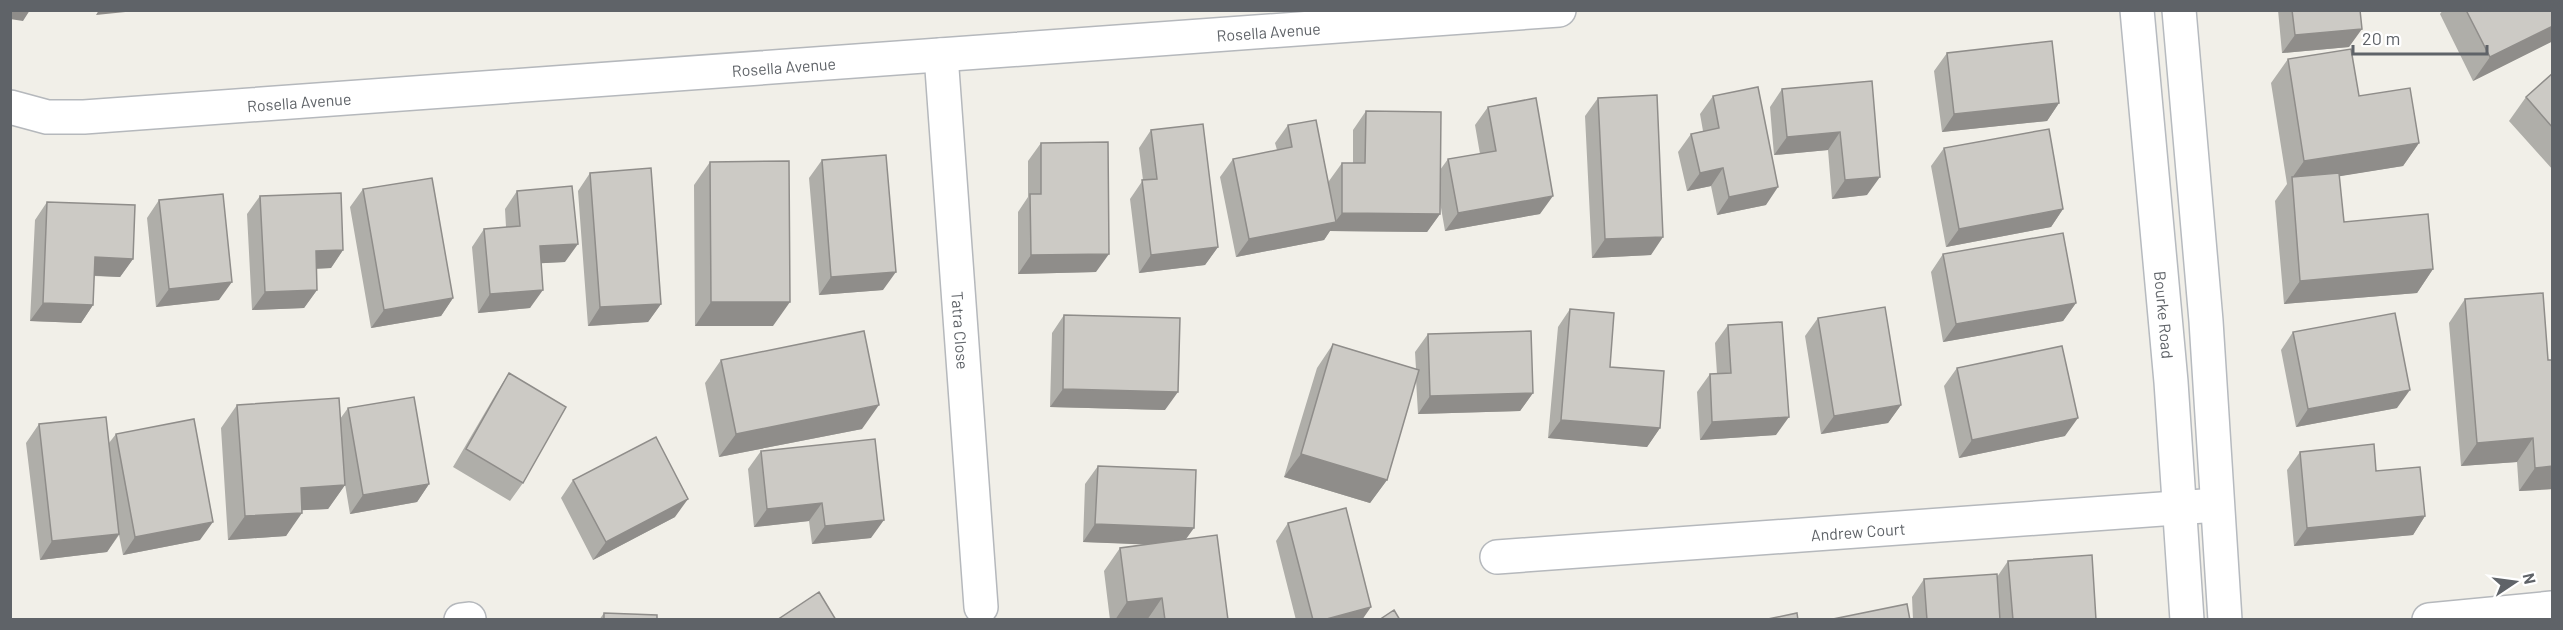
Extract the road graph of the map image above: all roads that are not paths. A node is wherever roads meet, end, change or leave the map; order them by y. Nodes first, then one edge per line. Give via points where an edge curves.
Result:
1 (1559, 10) edge
2 (2137, 10) edge
3 (2179, 10) edge
4 (1488, 13) edge
5 (941, 55) junction
6 (10, 107) edge
7 (2217, 505) junction
8 (2180, 506) junction
9 (1497, 557) dead end
10 (981, 607) dead end
11 (2553, 608) edge
12 (469, 619) edge
13 (461, 620) edge
14 (2187, 620) edge
15 (2224, 620) edge
16 (2429, 620) edge

1 - 4 street, Rosella Avenue
2 - 8 street, Bourke Road
3 - 7 street via 2206,321
4 - 5 street, Rosella Avenue
5 - 6 street, Rosella Avenue via 84,117 47,117
5 - 10 street, Tatra Close
7 - 8 street, Andrew Court
7 - 15 street
8 - 9 street, Andrew Court
8 - 14 street, Bourke Road
11 - 16 street
12 - 13 street

